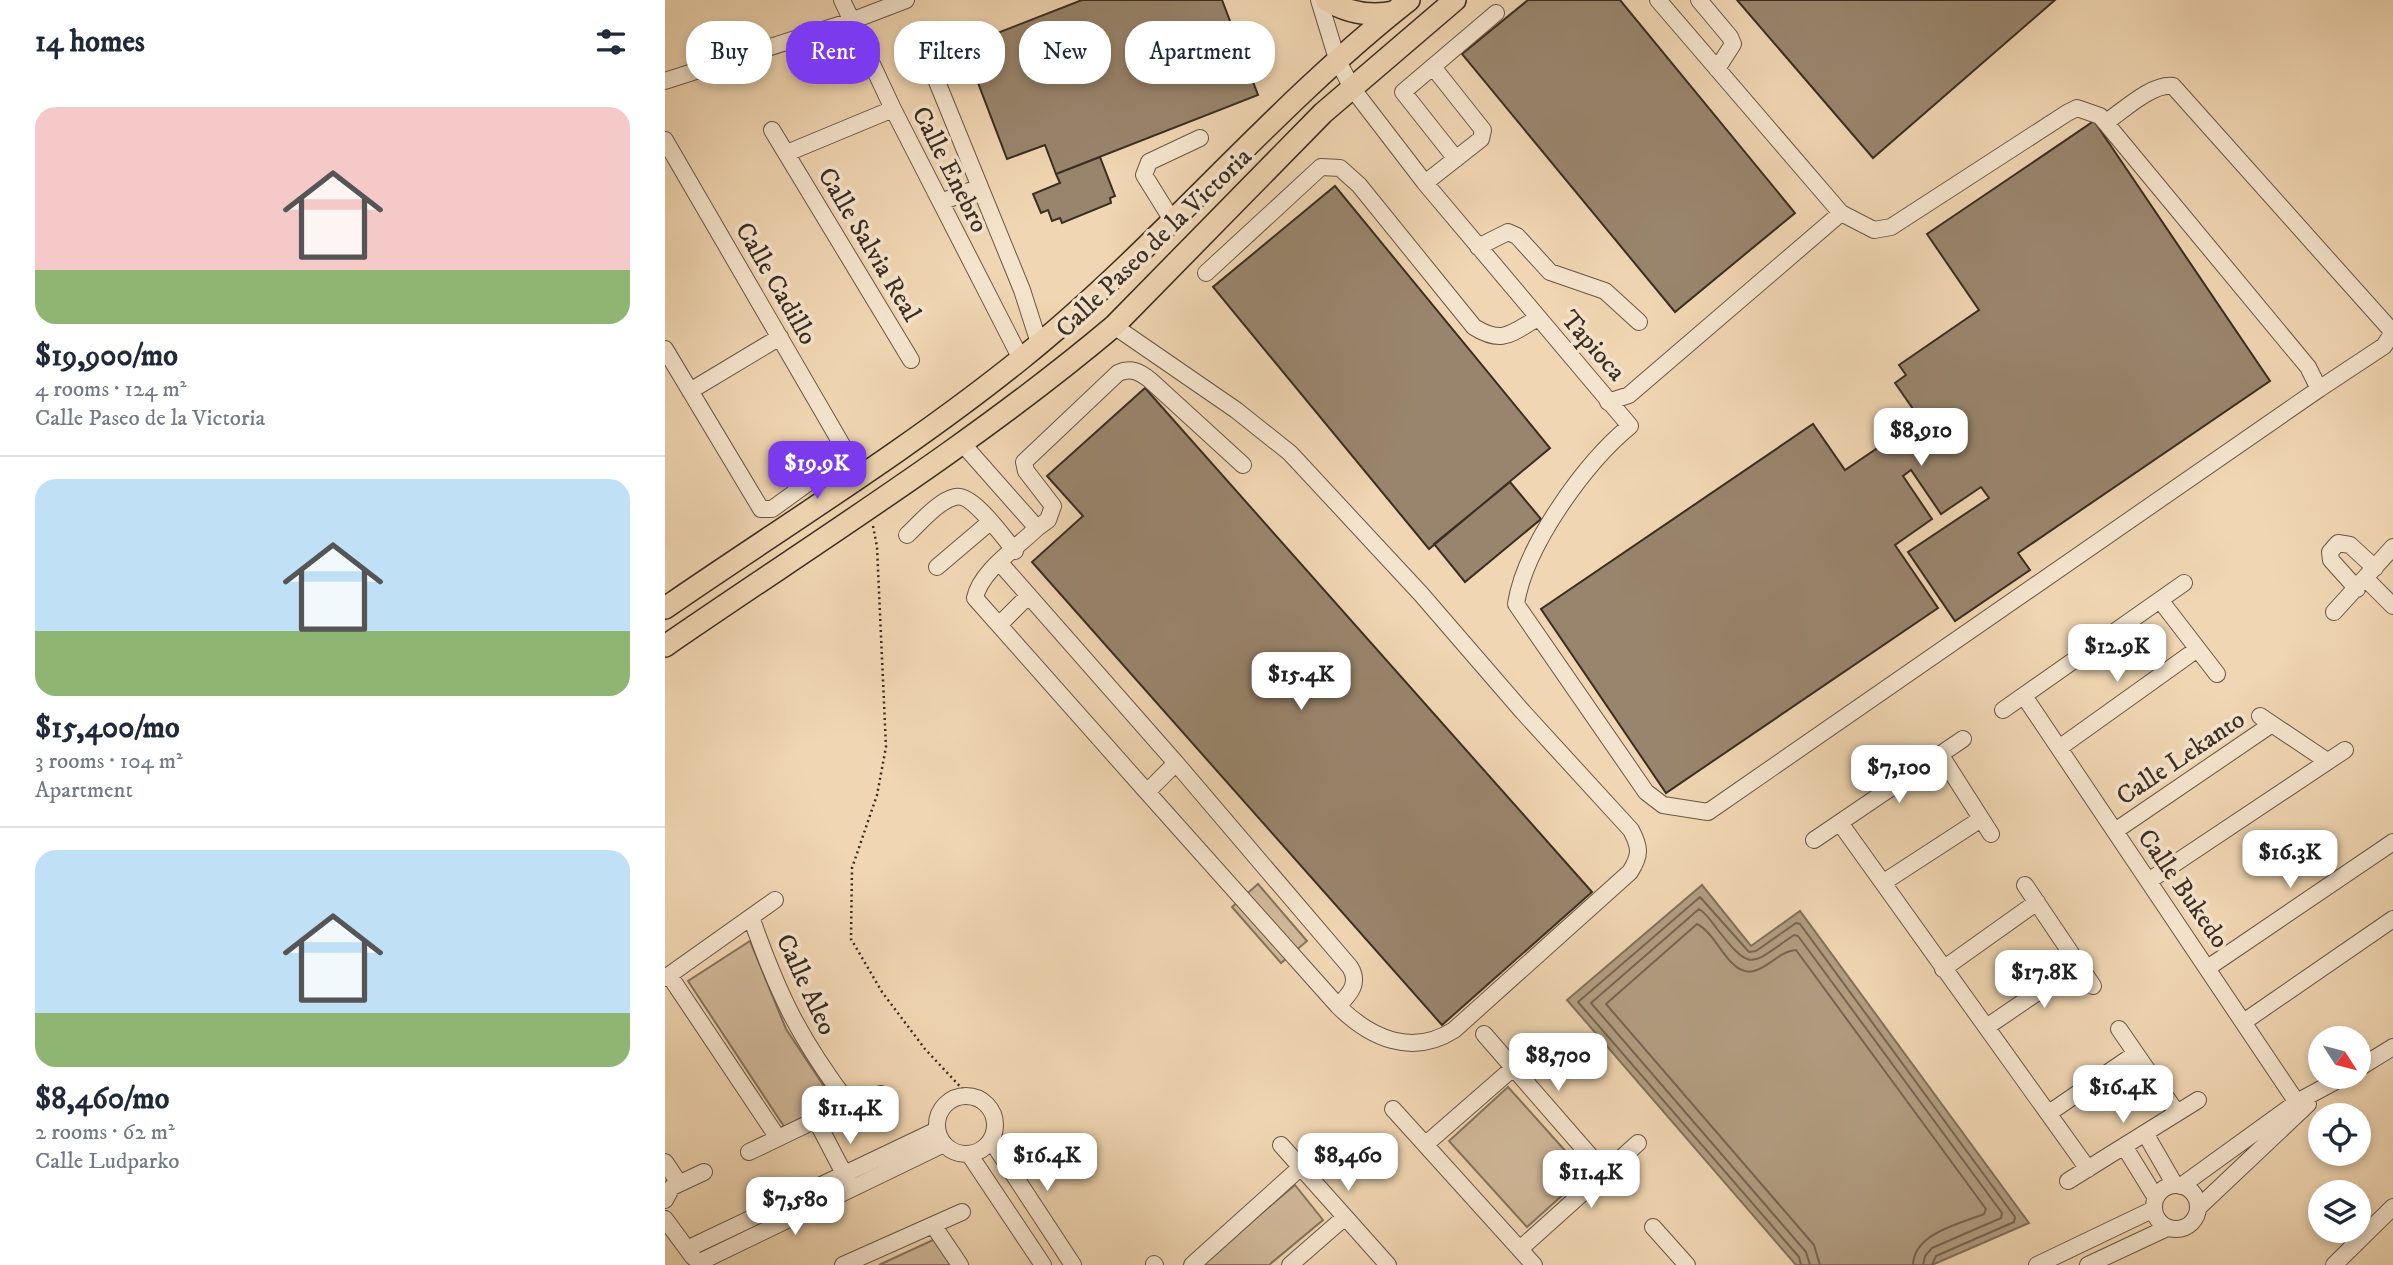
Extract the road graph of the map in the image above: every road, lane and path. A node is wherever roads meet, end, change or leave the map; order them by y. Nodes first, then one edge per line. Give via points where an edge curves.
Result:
1 (842, 0) edge
2 (906, 0) edge
3 (1319, 0) edge
4 (1326, 0) edge
5 (1455, 0) edge
6 (1658, 0) edge
7 (1699, 0) edge
8 (1402, 6) edge
9 (1496, 13) dead end
10 (851, 21) joint
11 (786, 42) edge
12 (1338, 59) junction
13 (1433, 67) junction
14 (1717, 69) junction
15 (665, 81) edge
16 (880, 82) edge
17 (937, 84) edge
18 (1352, 88) junction
19 (893, 109) junction
20 (2106, 122) junction
21 (772, 130) dead end
22 (1200, 138) dead end
23 (665, 140) edge
24 (787, 153) junction
25 (1456, 159) junction
26 (1425, 183) junction
27 (980, 187) junction
28 (941, 202) junction
29 (1842, 213) junction
30 (1172, 220) junction
31 (1478, 247) junction
32 (1206, 273) dead end
33 (1538, 318) junction
34 (1639, 322) dead end
35 (1114, 326) junction
36 (780, 337) junction
37 (1039, 344) junction
38 (665, 349) edge
39 (1021, 359) junction
40 (911, 360) dead end
41 (2319, 389) junction
42 (690, 391) junction
43 (1608, 402) junction
44 (961, 442) junction
45 (1243, 464) dead end
46 (869, 505) junction
47 (990, 522) junction
48 (1037, 528) junction
49 (907, 535) dead end
50 (2393, 547) edge
51 (1015, 551) junction
52 (1000, 563) junction
53 (937, 567) dead end
54 (2366, 579) junction
55 (2184, 583) dead end
56 (1028, 596) junction
57 (2160, 600) junction
58 (2393, 606) edge
59 (665, 608) edge
60 (2334, 612) dead end
61 (999, 625) junction
62 (665, 646) edge
63 (2196, 650) junction
64 (2217, 674) dead end
65 (2024, 696) junction
66 (2003, 710) dead end
67 (1963, 739) dead end
68 (2059, 748) junction
69 (2345, 750) dead end
70 (1940, 754) junction
71 (2327, 761) junction
72 (1176, 763) junction
73 (1147, 792) junction
74 (1981, 819) junction
75 (1840, 823) junction
76 (2115, 831) junction
77 (1991, 834) dead end
78 (1814, 840) dead end
79 (2392, 847) edge
80 (2150, 880) junction
81 (1884, 882) junction
82 (2025, 884) dead end
83 (775, 900) dead end
84 (2037, 902) junction
85 (751, 917) junction
86 (2393, 919) edge
87 (2079, 964) junction
88 (2209, 967) junction
89 (1943, 970) junction
90 (667, 976) edge
91 (2094, 986) dead end
92 (1338, 1006) junction
93 (2245, 1021) junction
94 (1988, 1026) junction
95 (2119, 1029) dead end
96 (1483, 1034) dead end
97 (2393, 1047) edge
98 (2135, 1054) junction
99 (2371, 1061) edge
100 (1512, 1069) junction
101 (2324, 1089) edge
102 (881, 1094) dead end
103 (968, 1096) junction
104 (2198, 1100) dead end
105 (849, 1104) junction
106 (2299, 1106) junction
107 (1393, 1109) dead end
108 (2049, 1112) junction
109 (2177, 1113) junction
110 (816, 1119) junction
111 (2145, 1133) junction
112 (941, 1137) junction
113 (778, 1138) junction
114 (991, 1140) junction
115 (1638, 1143) dead end
116 (1426, 1144) junction
117 (1281, 1145) dead end
118 (2124, 1146) junction
119 (749, 1152) dead end
120 (969, 1154) junction
121 (665, 1162) edge
122 (1301, 1167) junction
123 (2088, 1169) junction
124 (704, 1172) dead end
125 (1605, 1173) junction
126 (2068, 1181) dead end
127 (849, 1182) junction
128 (679, 1183) junction
129 (2178, 1186) junction
130 (665, 1200) edge
131 (2155, 1203) junction
132 (2393, 1207) edge
133 (2198, 1208) junction
134 (962, 1212) dead end
135 (1345, 1217) junction
136 (665, 1219) edge
137 (933, 1225) junction
138 (1653, 1227) dead end
139 (2168, 1228) junction
140 (687, 1249) junction
141 (1520, 1249) junction
142 (1677, 1261) edge
143 (698, 1264) edge
144 (843, 1265) edge
145 (960, 1265) edge
146 (1043, 1265) edge
147 (1073, 1265) edge
148 (1192, 1265) edge
149 (1290, 1265) edge
150 (1388, 1265) edge
151 (1534, 1265) edge
152 (2037, 1265) edge
153 (2088, 1265) edge
154 (2334, 1265) edge

1 - 10 street, Calle Enebro
2 - 10 street
3 - 12 street, Tapioca
4 - 8 main road via 1377,15
5 - 18 main road, Calle Paseo de la Victoria
6 - 14 street
7 - 14 street via 1733,44
8 - 12 main road, Calle Paseo de la Victoria
9 - 13 street
11 - 15 street
12 - 18 street, Tapioca
12 - 30 main road, Calle Paseo de la Victoria
13 - 25 street via 1483,130 1481,139
13 - 25 street via 1403,92
14 - 29 street
16 - 19 street, Calle Enebro
17 - 27 street
18 - 26 street, Tapioca
18 - 35 main road, Calle Paseo de la Victoria
19 - 24 street, Calle Salvia Real
19 - 28 street, Calle Enebro
20 - 29 street via 2088,109 2077,108 1891,227 1874,230
20 - 41 street via 2308,367
20 - 41 street via 2154,90 2173,86 2390,329 2392,335 2383,346
21 - 24 street, Calle Salvia Real
22 - 30 street via 1146,167 1144,175
23 - 36 street, Calle Cadillo
24 - 40 street, Calle Salvia Real
25 - 26 street
26 - 31 street, Tapioca
27 - 28 street
27 - 37 street
28 - 39 street, Calle Enebro
29 - 43 street, Tapioca via 1629,395
30 - 37 main road, Calle Paseo de la Victoria
31 - 33 street, Tapioca
31 - 34 street via 1508,232 1517,236 1550,272 1605,290
32 - 33 street via 1321,167 1340,168 1359,185 1474,327 1503,338
33 - 43 street, Tapioca
35 - 44 main road, Calle Paseo de la Victoria
35 - 92 street via 1290,453 1421,594 1639,844 1639,858 1630,872 1454,1030 1437,1040 1426,1044 1387,1037 1359,1027
36 - 42 street
36 - 42 street, Calle Cadillo via 845,450 839,464 772,509 761,509
37 - 39 main road, Calle Paseo de la Victoria
38 - 42 street
39 - 59 main road, Calle Paseo de la Victoria
41 - 43 street via 1707,812 1663,805 1646,792 1515,604 1538,541 1605,447 1630,426
44 - 46 main road, Calle Paseo de la Victoria
44 - 48 street
45 - 48 street via 1150,380 1126,369 1024,462 1025,471 1053,506 1048,520
46 - 62 main road, Calle Paseo de la Victoria
46 - 103 path via 877,547 886,747 877,795 852,868 851,939 882,992
47 - 49 street via 970,499 957,495
47 - 51 street
47 - 53 street
48 - 51 street
50 - 54 street
51 - 52 street
52 - 56 street
52 - 61 street via 978,585 975,598
54 - 58 street
54 - 60 street
55 - 57 street
56 - 61 street
56 - 72 street
57 - 63 street
57 - 65 street
61 - 73 street
63 - 64 street
63 - 68 street
65 - 66 street
65 - 68 street, Calle Bukedo
67 - 70 street
68 - 76 street, Calle Bukedo
69 - 71 street
70 - 74 street
70 - 75 street
71 - 76 street, Calle Lekanto via 2266,720
71 - 80 street
72 - 73 street
72 - 92 street via 1350,967 1354,986
73 - 92 street
74 - 77 street
74 - 81 street
75 - 78 street
75 - 81 street
76 - 80 street, Calle Bukedo
79 - 88 street
80 - 88 street, Calle Bukedo
81 - 89 street
82 - 84 street
83 - 85 street, Calle Aleo
84 - 87 street
84 - 89 street
85 - 90 street, Calle Aleo
85 - 105 street, Calle Aleo via 785,1007
86 - 93 street
87 - 91 street
87 - 94 street
88 - 93 street, Calle Bukedo
89 - 94 street
90 - 113 street
93 - 106 street, Calle Bukedo
94 - 108 street
95 - 98 street
96 - 100 street
97 - 99 street
98 - 108 street
98 - 109 street
100 - 116 street
100 - 125 street
101 - 106 street
102 - 105 street
103 - 112 street via 954,1098 942,1108
103 - 114 street via 982,1100 992,1111 996,1126
104 - 109 street
105 - 110 street
106 - 129 street
106 - 133 street
107 - 116 street
108 - 123 street
109 - 111 street
110 - 113 street
110 - 127 street
111 - 118 street
111 - 129 street
112 - 120 street via 957,1153
112 - 127 street
113 - 119 street
114 - 120 street
114 - 147 street
115 - 125 street
116 - 141 street
117 - 122 street
118 - 123 street
118 - 131 street
120 - 146 street
121 - 128 street
122 - 135 street
122 - 148 street
123 - 126 street
124 - 128 street
125 - 141 street
127 - 140 street
127 - 143 street
128 - 130 street
129 - 131 street via 2164,1189
129 - 133 street via 2193,1194
131 - 139 street via 2158,1220
131 - 152 street
132 - 154 street
133 - 139 street via 2188,1226
134 - 137 street
135 - 149 street
135 - 150 street
136 - 140 street
137 - 144 street
137 - 145 street
138 - 142 street
139 - 153 street
140 - 143 street
141 - 151 street

